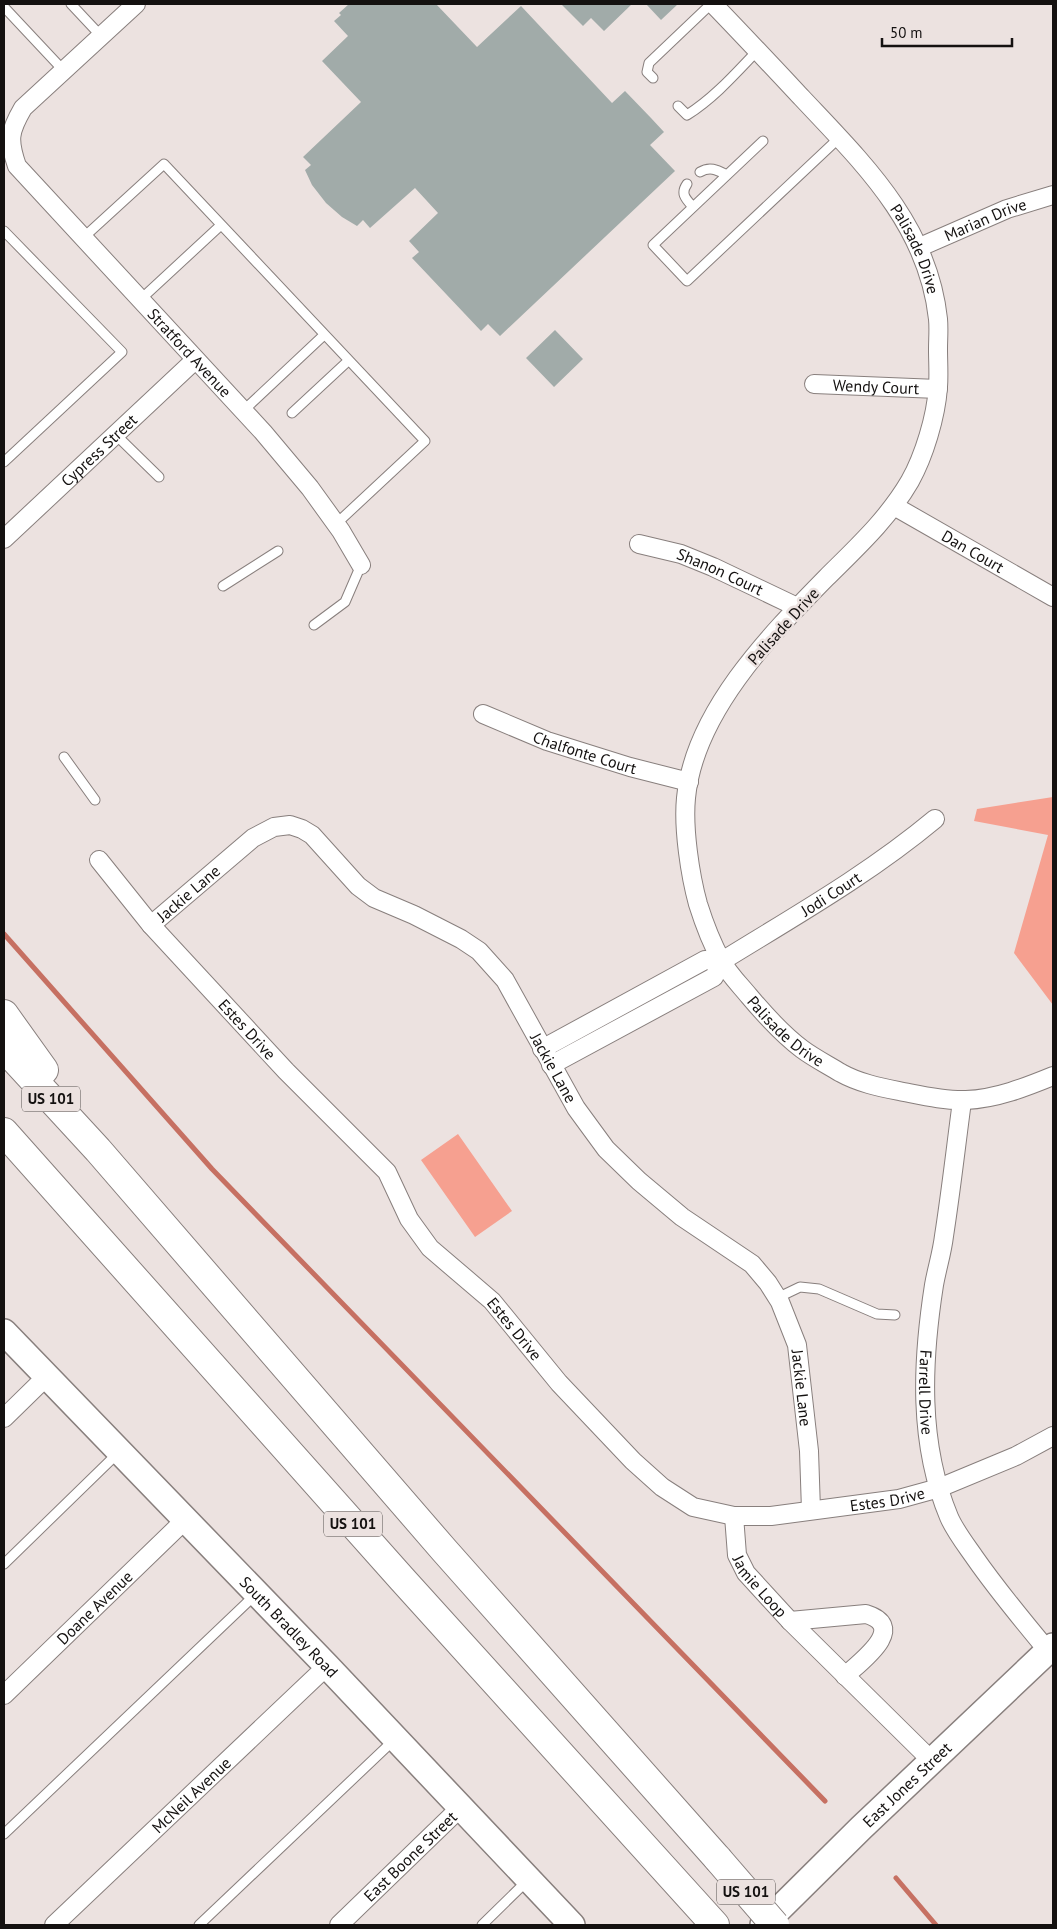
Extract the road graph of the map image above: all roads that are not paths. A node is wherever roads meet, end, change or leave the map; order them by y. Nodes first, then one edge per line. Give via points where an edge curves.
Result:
1 (71, 4) edge
2 (136, 4) edge
3 (712, 4) edge
4 (4, 7) edge
5 (101, 36) junction
6 (757, 51) junction
7 (64, 70) junction
8 (653, 78) dead end
9 (678, 106) dead end
10 (839, 138) junction
11 (763, 141) dead end
12 (700, 172) dead end
13 (728, 175) junction
14 (687, 184) dead end
15 (1053, 195) edge
16 (694, 207) junction
17 (221, 225) junction
18 (4, 231) edge
19 (83, 238) junction
20 (920, 248) junction
21 (140, 300) junction
22 (324, 335) junction
23 (195, 360) junction
24 (348, 361) junction
25 (814, 384) dead end
26 (938, 389) junction
27 (243, 411) junction
28 (292, 414) dead end
29 (115, 434) junction
30 (4, 462) edge
31 (159, 477) dead end
32 (894, 506) junction
33 (336, 524) junction
34 (4, 539) edge
35 (639, 544) dead end
36 (278, 551) dead end
37 (361, 565) joint
38 (223, 586) dead end
39 (1053, 597) edge
40 (797, 607) junction
41 (314, 625) dead end
42 (483, 714) dead end
43 (64, 757) dead end
44 (689, 782) junction
45 (95, 800) dead end
46 (935, 819) dead end
47 (99, 860) dead end
48 (151, 925) junction
49 (722, 961) junction
50 (4, 1014) edge
51 (4, 1048) edge
52 (542, 1049) junction
53 (551, 1065) junction
54 (1053, 1076) edge
55 (962, 1101) junction
56 (4, 1134) edge
57 (98, 1150) junction
58 (777, 1298) junction
59 (894, 1315) dead end
60 (4, 1332) edge
61 (46, 1377) junction
62 (4, 1418) edge
63 (1053, 1436) edge
64 (120, 1452) junction
65 (939, 1488) junction
66 (811, 1510) junction
67 (734, 1516) junction
68 (186, 1519) junction
69 (4, 1564) edge
70 (256, 1593) junction
71 (790, 1621) junction
72 (1051, 1648) edge
73 (327, 1666) junction
74 (845, 1676) junction
75 (4, 1695) edge
76 (395, 1739) junction
77 (932, 1761) junction
78 (460, 1808) junction
79 (4, 1834) edge
80 (528, 1880) junction
81 (54, 1925) edge
82 (199, 1925) edge
83 (339, 1925) edge
84 (482, 1925) edge
85 (572, 1925) edge
86 (715, 1925) edge
87 (763, 1925) edge
88 (775, 1925) edge

1 - 5 lane
2 - 5 street
3 - 6 street, Palisade Drive
3 - 8 lane via 649,63 647,72
4 - 7 lane
5 - 7 street
6 - 9 lane via 702,106 687,115
6 - 10 street, Palisade Drive
7 - 19 street, Stratford Avenue via 23,108 13,126 11,146 17,166
10 - 16 lane via 687,281 653,244
10 - 20 street, Palisade Drive via 901,213
11 - 13 lane
12 - 13 lane via 707,168
13 - 16 lane
14 - 16 lane via 683,189 684,196
15 - 20 street, Marian Drive via 1007,209
17 - 19 lane via 164,164
17 - 21 lane
17 - 22 lane
18 - 30 lane via 122,352
19 - 21 street, Stratford Avenue
20 - 26 street, Palisade Drive via 938,319
21 - 23 street, Stratford Avenue
22 - 24 lane
22 - 27 lane
23 - 27 street, Stratford Avenue
23 - 29 street, Cypress Street
24 - 28 lane
24 - 33 lane via 425,441
25 - 26 street, Wendy Court
26 - 32 street, Palisade Drive via 921,458
27 - 33 street, Stratford Avenue via 264,432
29 - 31 lane
29 - 34 street, Cypress Street
32 - 39 street, Dan Court
32 - 40 street, Palisade Drive
33 - 37 street, Stratford Avenue
35 - 40 street, Shanon Court via 681,554
36 - 38 lane
37 - 41 lane via 345,602
40 - 44 street, Palisade Drive via 759,649 718,708 700,745
42 - 44 street, Chalfonte Court via 547,741
43 - 45 lane
44 - 49 street, Palisade Drive via 686,818 694,886 703,920
46 - 49 street, Jodi Court via 846,885
47 - 48 street, Estes Drive
48 - 52 street, Jackie Lane via 254,838 274,827 290,825 312,835 358,886 374,898 461,938 479,951 505,980
48 - 67 street, Estes Drive via 286,1071 387,1172 409,1219 430,1248 492,1302 559,1383 633,1461 662,1487 693,1507
49 - 52 street, Jodi Court via 705,960
49 - 53 street, Jodi Court via 714,977
49 - 55 street, Palisade Drive via 776,1027 804,1051 851,1079
50 - 57 highway
51 - 57 highway, US 101
52 - 53 street, Jackie Lane
53 - 58 street, Jackie Lane via 606,1150 682,1217 752,1264
54 - 55 street, Palisade Drive via 1023,1089
55 - 65 street, Farrell Drive via 924,1382 927,1432
56 - 86 highway, US 101
57 - 88 highway, US 101, bridge
58 - 59 lane via 800,1288 819,1289 877,1314
58 - 66 street, Jackie Lane via 797,1346
60 - 61 street, South Bradley Road
61 - 62 street
61 - 64 street, South Bradley Road
63 - 65 street, Estes Drive via 1016,1456
64 - 68 street, South Bradley Road
64 - 69 lane
65 - 66 street, Estes Drive via 899,1499
65 - 72 street, Farrell Drive via 950,1518 966,1546 1001,1595
66 - 67 street, Estes Drive via 771,1516
67 - 71 street, Jamie Loop via 738,1555 746,1573
68 - 70 street, South Bradley Road
68 - 75 street, Doane Avenue
70 - 73 street, South Bradley Road
70 - 79 lane
71 - 74 street, Jamie Loop
71 - 74 street, Jamie Loop via 866,1614 876,1617 883,1625 884,1634 879,1644
72 - 77 street, East Jones Street
73 - 76 street, South Bradley Road
73 - 81 street, McNeil Avenue
74 - 77 street, Jamie Loop
76 - 78 street, South Bradley Road
76 - 82 lane
77 - 87 street, East Jones Street
78 - 80 street, South Bradley Road
78 - 83 street, East Boone Street
80 - 84 lane
80 - 85 street, South Bradley Road

